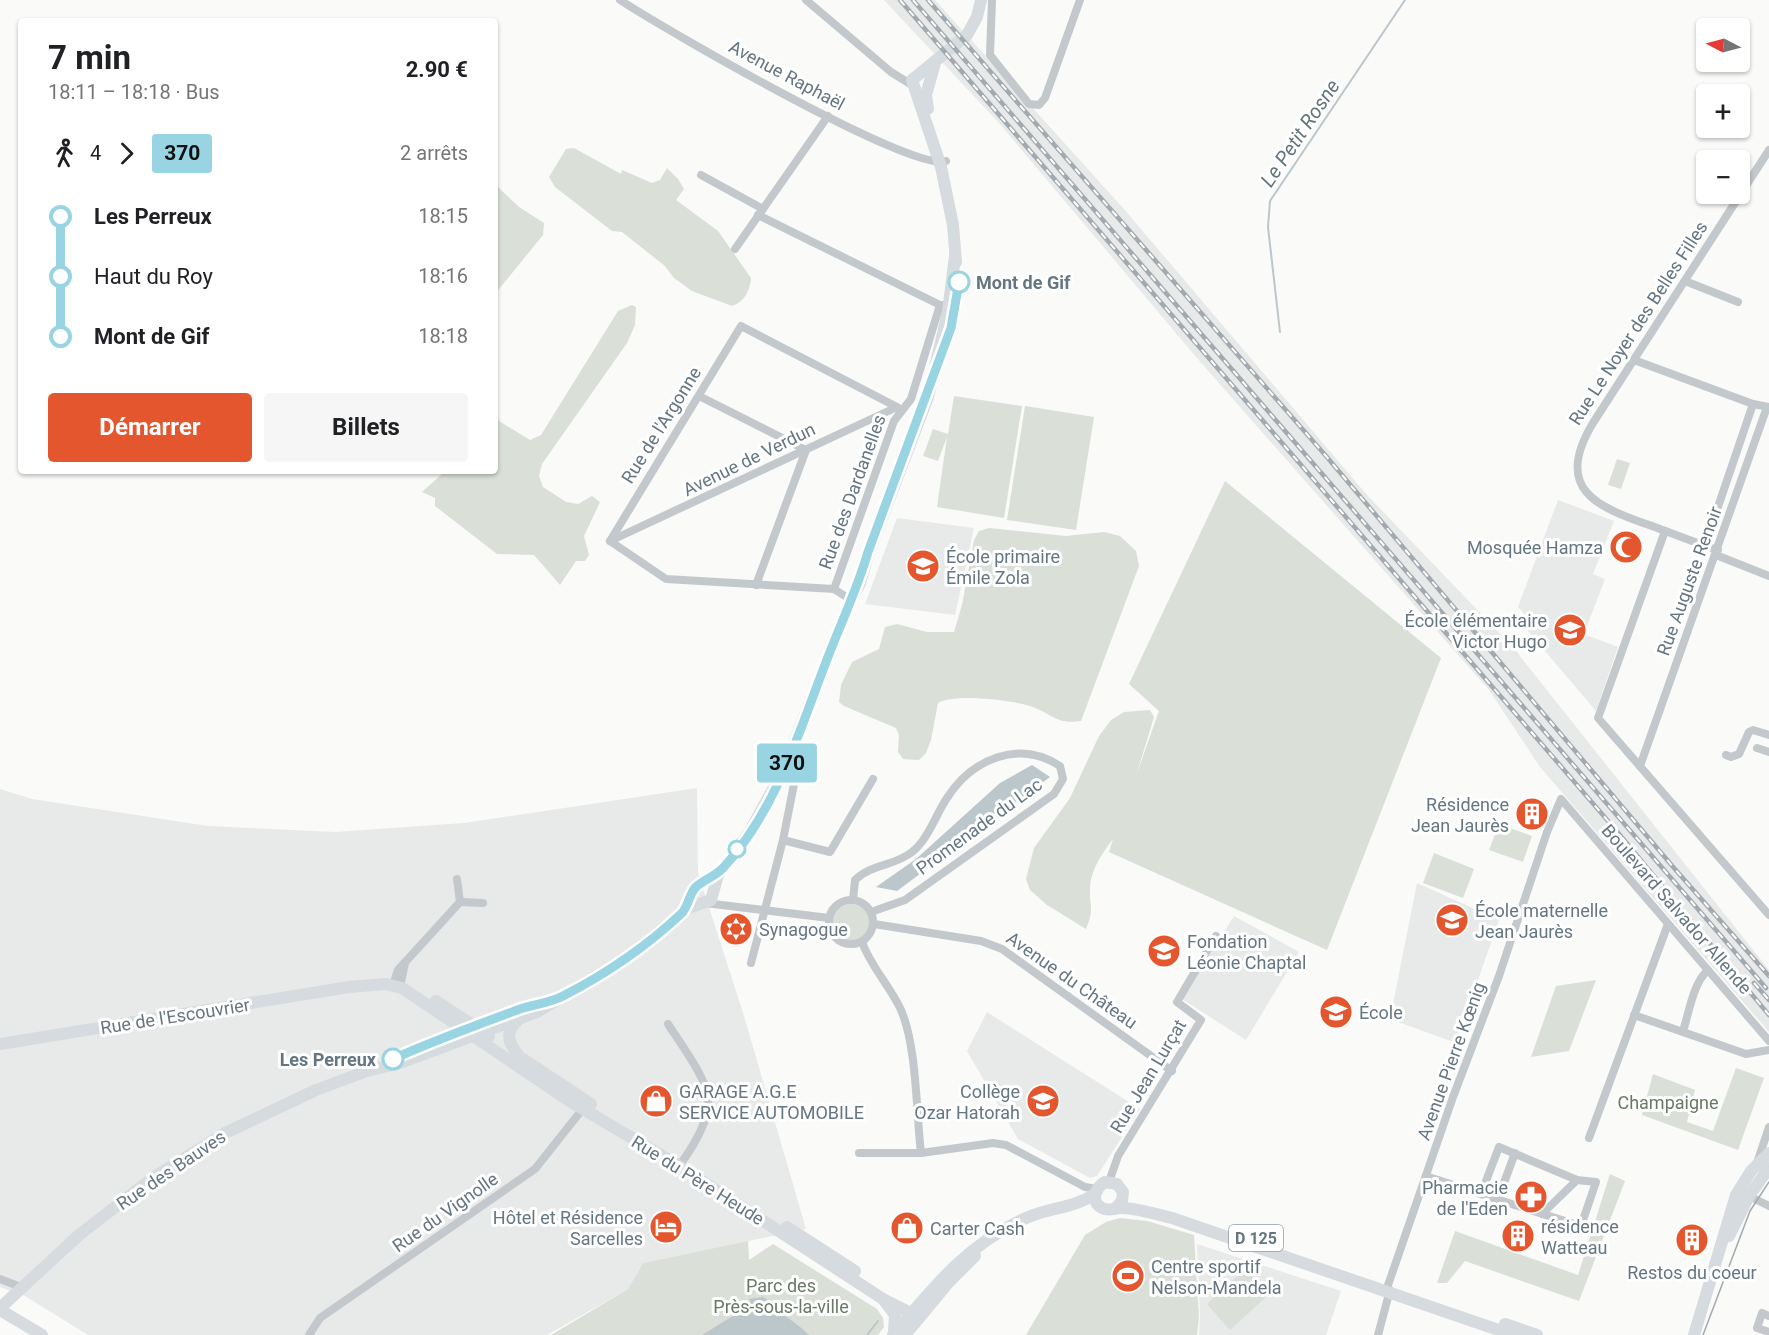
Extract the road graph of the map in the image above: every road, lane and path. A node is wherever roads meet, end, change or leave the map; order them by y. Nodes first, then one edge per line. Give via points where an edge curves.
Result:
1 (620, 0) edge
2 (806, 0) edge
3 (981, 0) edge
4 (992, 0) edge
5 (1080, 0) edge
6 (919, 81) junction
7 (828, 116) junction
8 (1769, 150) edge
9 (943, 162) junction
10 (701, 175) dead end
11 (761, 212) junction
12 (735, 249) dead end
13 (1685, 281) junction
14 (1738, 302) dead end
15 (949, 306) junction
16 (1634, 360) junction
17 (699, 396) junction
18 (1754, 404) junction
19 (1768, 407) edge
20 (898, 409) junction
21 (806, 450) junction
22 (1665, 531) junction
23 (610, 541) junction
24 (1705, 545) junction
25 (1717, 553) junction
26 (1769, 576) edge
27 (756, 585) junction
28 (834, 589) junction
29 (851, 600) junction
30 (1769, 735) edge
31 (1757, 748) dead end
32 (1769, 752) edge
33 (1726, 755) dead end
34 (1640, 765) junction
35 (795, 779) dead end
36 (873, 779) dead end
37 (1561, 799) joint
38 (783, 840) junction
39 (457, 879) dead end
40 (705, 894) junction
41 (853, 900) junction
42 (460, 902) junction
43 (483, 903) dead end
44 (764, 912) junction
45 (871, 912) junction
46 (1769, 915) edge
47 (829, 918) junction
48 (874, 924) junction
49 (1668, 924) junction
50 (1216, 936) dead end
51 (862, 942) junction
52 (751, 963) dead end
53 (1708, 970) junction
54 (397, 983) junction
55 (560, 998) junction
56 (440, 1013) junction
57 (1634, 1015) junction
58 (518, 1020) junction
59 (668, 1024) dead end
60 (477, 1030) junction
61 (1683, 1031) junction
62 (439, 1038) junction
63 (1769, 1041) edge
64 (0, 1042) edge
65 (1769, 1050) edge
66 (519, 1056) junction
67 (367, 1071) junction
68 (1172, 1071) junction
69 (586, 1106) junction
70 (1768, 1129) edge
71 (1589, 1138) dead end
72 (1769, 1146) edge
73 (859, 1153) dead end
74 (921, 1153) junction
75 (1515, 1153) junction
76 (1769, 1153) edge
77 (681, 1163) junction
78 (1765, 1167) edge
79 (1426, 1176) junction
80 (1577, 1180) junction
81 (1109, 1182) junction
82 (1743, 1193) junction
83 (1481, 1194) junction
84 (1123, 1195) junction
85 (1097, 1196) junction
86 (1498, 1199) junction
87 (1769, 1206) edge
88 (1115, 1209) junction
89 (1542, 1214) junction
90 (0, 1279) edge
91 (21, 1287) junction
92 (1390, 1288) junction
93 (883, 1299) junction
94 (1, 1307) edge
95 (916, 1311) junction
96 (1769, 1316) edge
97 (1697, 1317) junction
98 (0, 1318) edge
99 (908, 1331) edge
100 (1769, 1332) edge
101 (29, 1335) edge
102 (42, 1335) edge
103 (309, 1335) edge
104 (893, 1335) edge
105 (1378, 1335) edge
106 (1513, 1335) edge
107 (1537, 1335) edge
108 (1682, 1335) edge
109 (1694, 1335) edge

1 - 7 street, Avenue Raphaël
2 - 6 street via 898,77
3 - 6 main road via 967,34
4 - 5 street via 990,56 1029,104 1039,105 1045,98
6 - 9 main road
7 - 9 street, Avenue Raphaël via 922,159
7 - 11 street
8 - 13 street, Rue Le Noyer des Belles Filles
9 - 15 main road via 953,192 959,279
10 - 11 street
11 - 12 street
11 - 15 street
13 - 14 street
13 - 16 street, Rue Le Noyer des Belles Filles
15 - 20 street, Rue des Dardanelles via 911,399
15 - 29 main road via 925,405
16 - 18 street
16 - 22 street, Rue Le Noyer des Belles Filles via 1581,442 1577,461 1584,490 1595,501 1612,512
17 - 20 street, Rue de l'Argonne via 741,326
17 - 21 street
17 - 23 street, Rue de l'Argonne
18 - 19 street
18 - 24 street, Rue Auguste Renoir
19 - 25 street, Rue Auguste Renoir
20 - 21 street, Avenue de Verdun
20 - 28 street, Rue des Dardanelles
21 - 23 street, Avenue de Verdun
21 - 27 street
22 - 24 street, Rue Le Noyer des Belles Filles
22 - 34 street via 1598,718
23 - 27 street via 666,579
24 - 25 street, Rue Le Noyer des Belles Filles
25 - 26 street, Rue Le Noyer des Belles Filles
25 - 34 street, Rue Auguste Renoir
27 - 28 street
28 - 29 street, Rue des Dardanelles
29 - 40 main road via 778,782 750,831
30 - 33 street via 1753,730 1739,753
31 - 32 street
34 - 46 street
35 - 38 street
36 - 38 street via 830,852
37 - 49 street, Boulevard Salvador Allende
37 - 79 street, Avenue Pierre Kœnig
38 - 44 street
39 - 42 street
40 - 44 street via 722,906
40 - 55 main road via 628,957
41 - 45 street via 864,903
41 - 45 street, Promenade du Lac via 855,880 863,871 912,853 968,771 998,756 1019,752 1050,759 1060,766 1063,779 1054,794 905,900
41 - 47 street via 835,906
42 - 43 street
42 - 54 street via 405,963
44 - 47 street
44 - 52 street
45 - 48 street
47 - 51 street via 835,938 848,944
48 - 51 street
48 - 68 street, Avenue du Château via 981,941 1002,949
49 - 53 street, Boulevard Salvador Allende
49 - 57 street
50 - 68 street, Rue Jean Lurçat via 1178,1002 1201,1020
51 - 74 street via 867,957 901,1009 908,1033
53 - 61 street via 1695,993
53 - 63 street, Boulevard Salvador Allende
54 - 56 main road
54 - 60 main road
54 - 64 main road, Rue de l'Escouvrier via 349,987
55 - 58 main road
55 - 60 main road
56 - 60 main road
56 - 62 main road via 444,1027
57 - 61 street
57 - 71 street
58 - 60 main road
58 - 66 main road via 509,1037
59 - 77 street via 709,1099 705,1118
60 - 62 main road, Rue des Bauves
60 - 66 main road, Rue du Père Heude
60 - 67 main road, Rue des Bauves via 396,1065
60 - 69 main road, Rue du Père Heude
61 - 65 street via 1746,1054
62 - 67 main road, Rue des Bauves
66 - 69 main road, Rue du Père Heude
67 - 91 main road, Rue des Bauves via 288,1102 194,1151 78,1235
68 - 81 street, Rue Jean Lurçat via 1118,1156
69 - 77 main road, Rue du Père Heude
69 - 103 street, Rue du Vignolle via 535,1169 320,1318
70 - 72 street
70 - 78 street
73 - 74 street
74 - 85 street via 993,1143 1006,1145
75 - 80 street
75 - 83 street via 1499,1147
75 - 86 street
76 - 78 main road
77 - 93 main road, Rue du Père Heude
77 - 95 main road, Rue du Père Heude
78 - 82 main road
78 - 82 main road via 1748,1174
79 - 83 street
79 - 92 street, Avenue Pierre Kœnig
80 - 89 street
80 - 89 street via 1596,1182 1581,1226
81 - 84 main road via 1117,1184
81 - 85 main road
82 - 87 street
82 - 97 main road
83 - 86 street
84 - 88 main road
84 - 92 main road, D 125
85 - 88 main road via 1107,1210
85 - 95 main road via 1024,1218 984,1242 946,1272
86 - 89 street
88 - 92 main road via 1180,1221
90 - 91 street
91 - 94 main road, Rue des Bauves
92 - 105 street, Avenue Pierre Kœnig
92 - 106 main road, D 125
92 - 107 main road, D 125
93 - 95 main road, Rue du Père Heude
93 - 104 main road via 896,1317
94 - 102 main road
95 - 99 main road
95 - 104 main road
96 - 100 street via 1761,1313 1757,1328
97 - 108 main road
97 - 109 main road
98 - 101 main road

